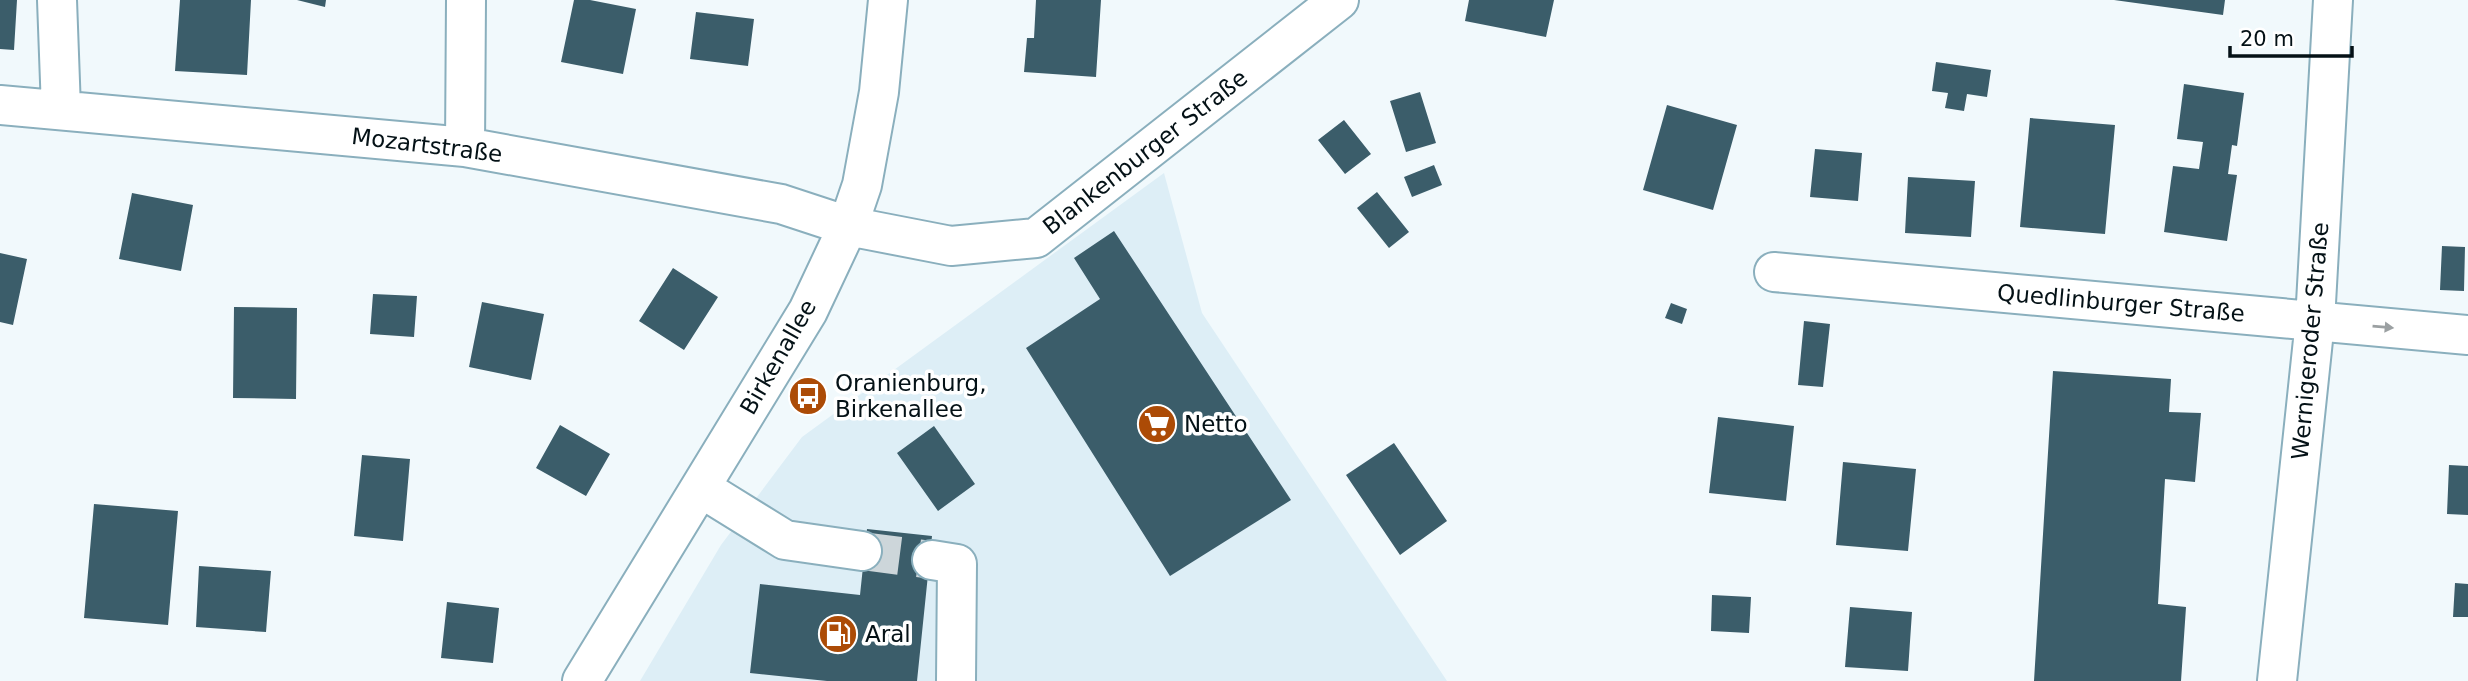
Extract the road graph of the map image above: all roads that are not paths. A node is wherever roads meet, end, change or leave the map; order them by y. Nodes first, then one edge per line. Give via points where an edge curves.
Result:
1 (57, 0) edge
2 (466, 0) edge
3 (888, 0) edge
4 (1339, 0) edge
5 (2333, 0) edge
6 (0, 105) edge
7 (61, 109) junction
8 (465, 147) junction
9 (848, 226) junction
10 (1774, 271) dead end
11 (2315, 321) junction
12 (2468, 335) edge
13 (701, 488) junction
14 (862, 551) tunnel mouth
15 (932, 561) tunnel mouth
16 (582, 681) edge
17 (956, 681) edge
18 (2277, 681) edge

1 - 7 street
2 - 8 street
3 - 9 street, Birkenallee via 878,92 864,171
4 - 9 street, Blankenburger Straße via 1036,238 951,246
5 - 11 street, Wernigeroder Straße
6 - 7 street, Mozartstraße
7 - 8 street, Mozartstraße
8 - 9 street, Mozartstraße via 780,204
9 - 13 street, Birkenallee via 808,312
10 - 11 street, Quedlinburger Straße
11 -> 12 street, Quedlinburger Straße
11 - 18 street, Wernigeroder Straße
13 - 14 street via 785,540
13 - 16 street, Birkenallee
15 - 17 street via 957,564

